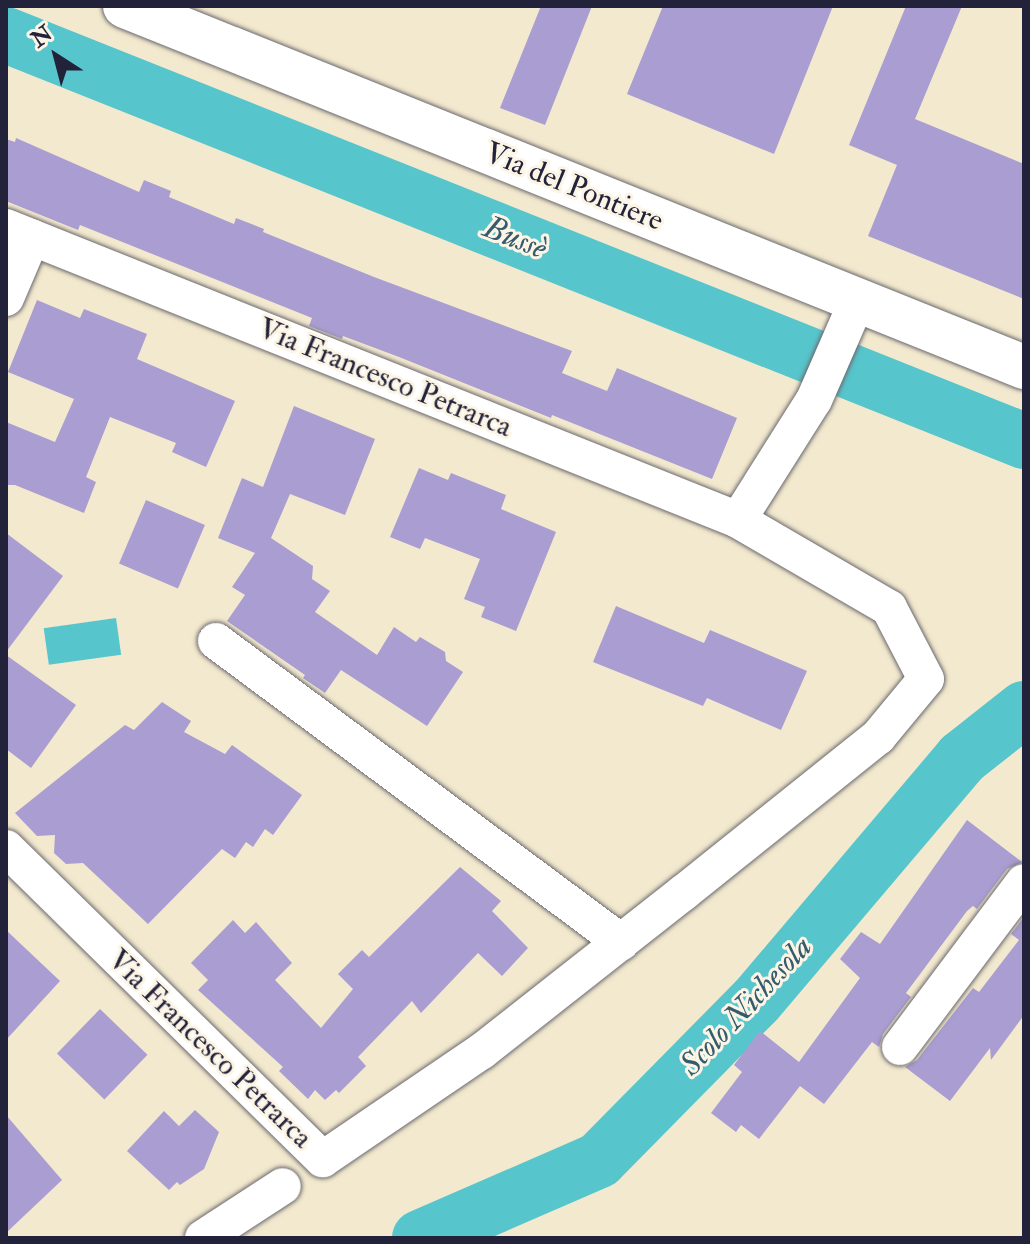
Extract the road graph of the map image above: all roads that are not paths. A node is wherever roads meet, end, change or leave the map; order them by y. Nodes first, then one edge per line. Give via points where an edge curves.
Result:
1 (125, 6) edge
2 (19, 232) edge
3 (6, 298) edge
4 (851, 315) junction
5 (1024, 367) edge
6 (738, 520) junction
7 (216, 641) dead end
8 (6, 848) edge
9 (1024, 882) edge
10 (621, 942) junction
11 (900, 1047) dead end
12 (283, 1186) dead end
13 (203, 1238) edge

1 - 4 main road, Via del Pontiere
2 - 3 street, Via Francesco Petrarca
2 - 6 street, Via Francesco Petrarca
4 - 5 main road, Via del Pontiere
4 - 6 street via 814,400
6 - 10 street, Via Francesco Petrarca via 889,608 926,679 878,737
7 - 10 street
8 - 10 street, Via Francesco Petrarca via 323,1159 482,1051
9 - 11 street
12 - 13 street

